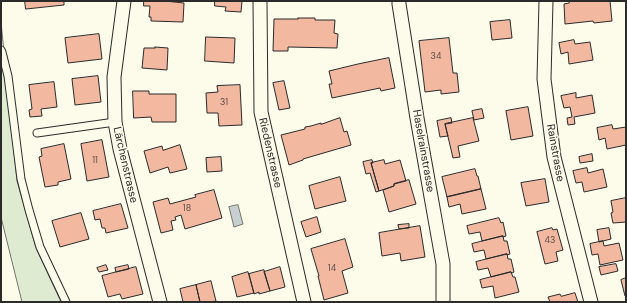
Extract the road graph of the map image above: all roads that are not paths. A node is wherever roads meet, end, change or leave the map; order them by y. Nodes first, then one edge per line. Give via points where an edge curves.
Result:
1 (124, 1) edge
2 (260, 1) edge
3 (399, 1) edge
4 (546, 1) edge
5 (1, 50) edge
6 (115, 122) junction
7 (37, 133) dead end
8 (66, 302) edge
9 (160, 302) edge
10 (304, 302) edge
11 (443, 302) edge
12 (591, 302) edge

1 - 6 street, Lärchenstrasse via 114,77
2 - 10 street, Riedenstrasse via 261,112
3 - 11 street, Haselrainstrasse via 444,264
4 - 12 street, Rainstrasse via 544,78 554,157
5 - 8 lane via 8,76 21,180 40,247
6 - 7 lane
6 - 9 street, Lärchenstrasse

